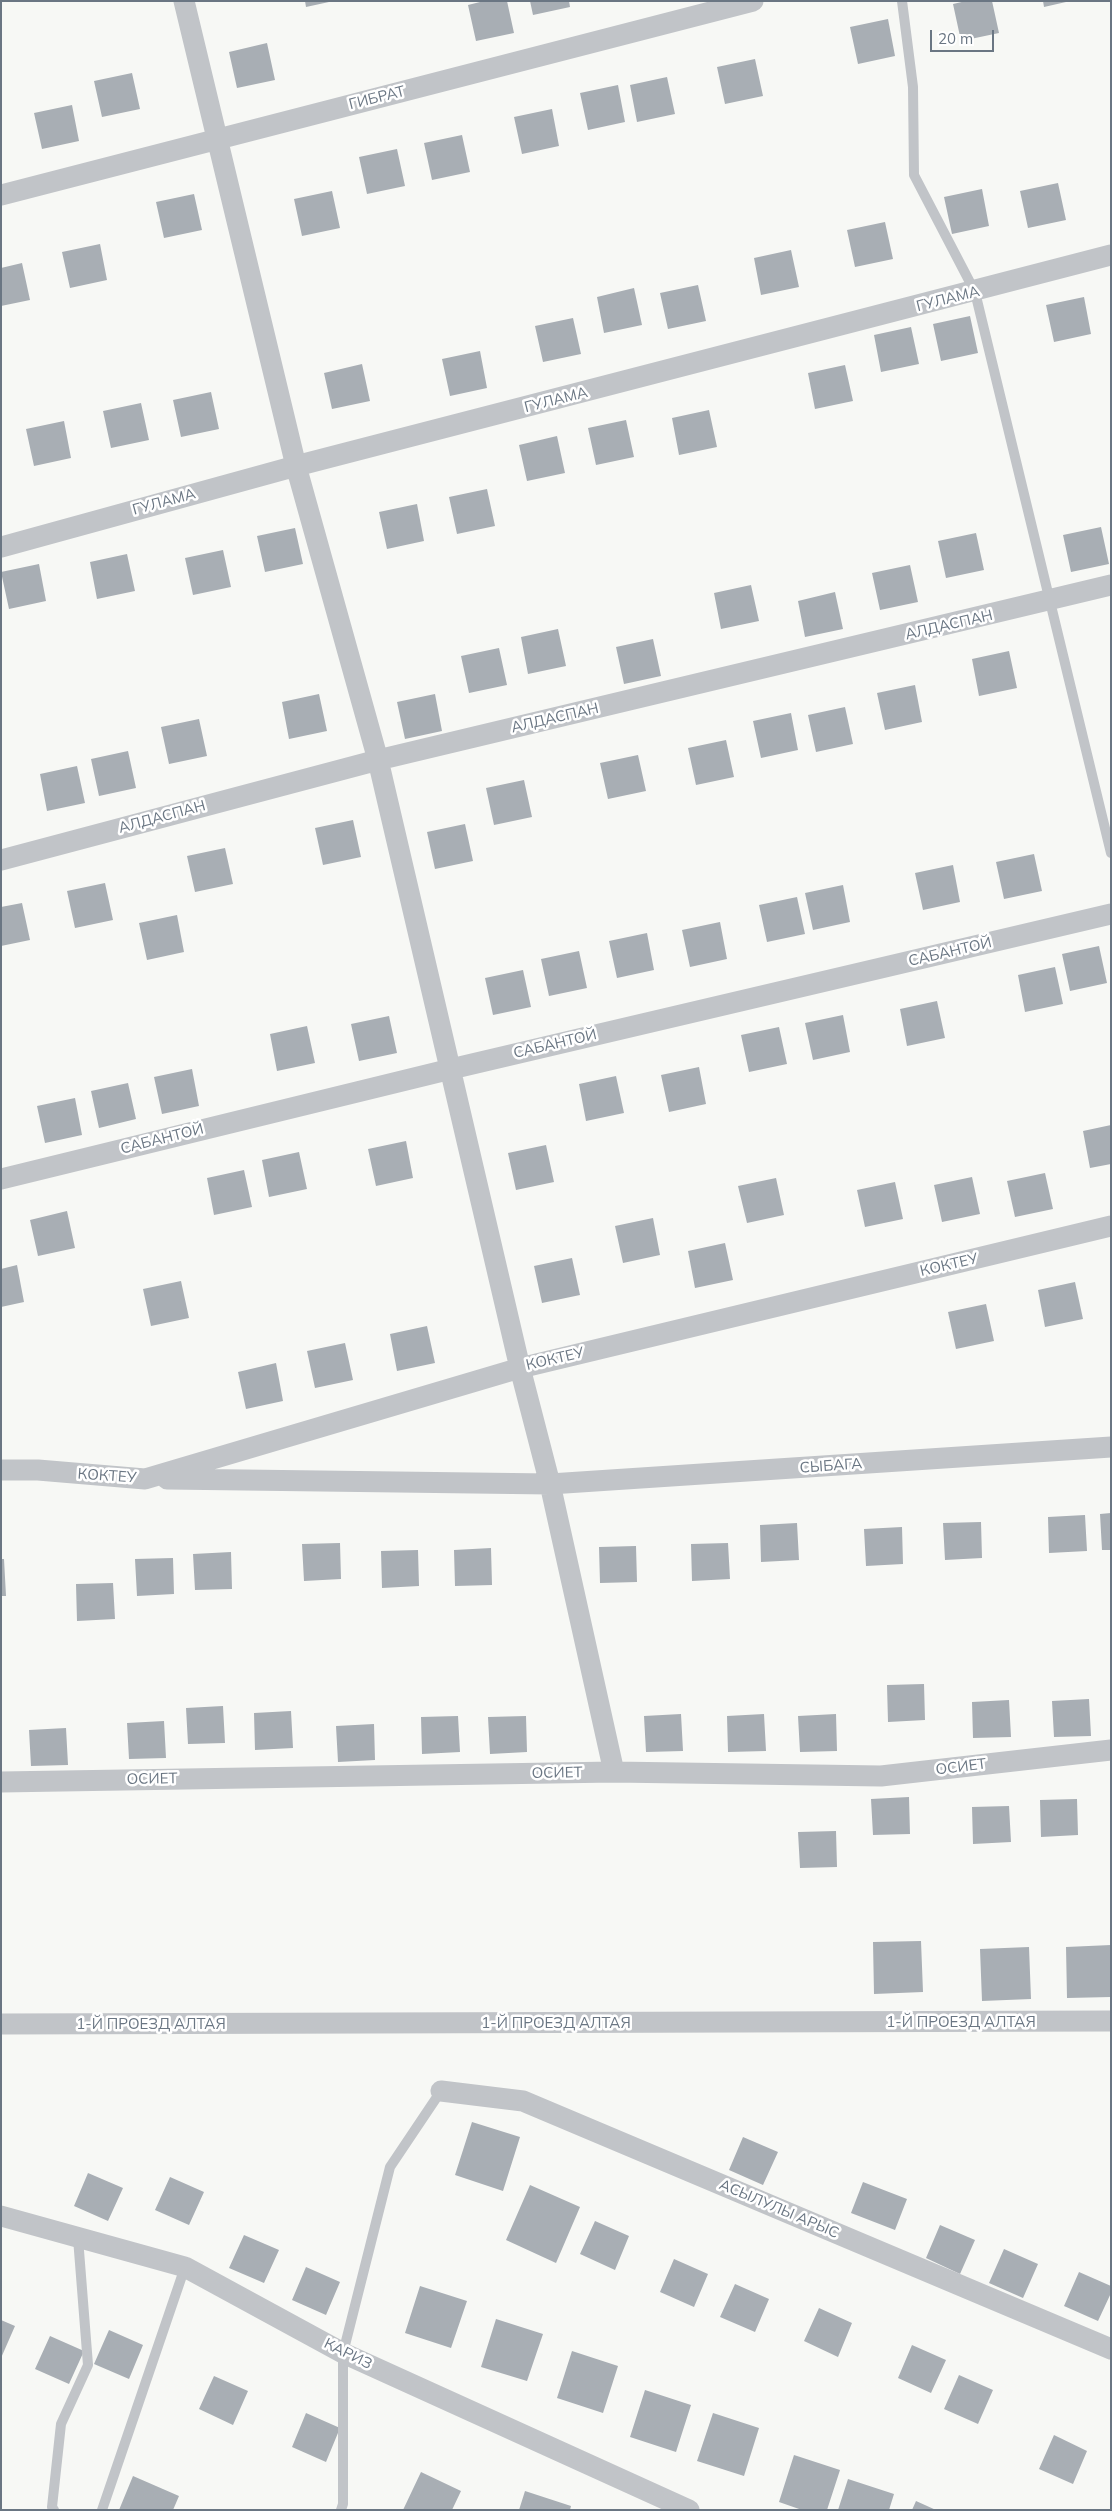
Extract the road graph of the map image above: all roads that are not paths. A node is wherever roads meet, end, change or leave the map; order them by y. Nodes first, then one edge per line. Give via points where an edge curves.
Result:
1 (184, 1) edge
2 (753, 1) edge
3 (902, 1) edge
4 (218, 139) junction
5 (1, 195) edge
6 (1111, 255) edge
7 (975, 292) junction
8 (296, 466) junction
9 (1, 547) edge
10 (1111, 585) edge
11 (1051, 600) junction
12 (378, 760) junction
13 (1111, 853) edge
14 (1, 860) edge
15 (1111, 914) edge
16 (451, 1069) junction
17 (1, 1179) edge
18 (1111, 1226) edge
19 (520, 1368) junction
20 (1111, 1447) edge
21 (1, 1470) edge
22 (145, 1479) junction
23 (550, 1484) junction
24 (1111, 1750) edge
25 (614, 1772) junction
26 (1, 1782) edge
27 (1111, 2021) edge
28 (1, 2024) edge
29 (440, 2090) joint
30 (1, 2216) edge
31 (78, 2238) junction
32 (185, 2268) junction
33 (1111, 2349) edge
34 (343, 2353) junction
35 (54, 2510) edge
36 (102, 2510) edge
37 (341, 2510) edge
38 (689, 2510) edge

1 - 4 street
2 - 4 street, ГИБРАТ
3 - 7 lane via 913,87 914,176
4 - 5 street, ГИБРАТ
4 - 8 street
6 - 7 street, ГУЛАМА
7 - 8 street, ГУЛАМА
7 - 11 lane
8 - 9 street, ГУЛАМА
8 - 12 street
10 - 11 street, АЛДАСПАН
11 - 12 street, АЛДАСПАН
11 - 13 lane
12 - 14 street, АЛДАСПАН
12 - 16 street
15 - 16 street, САБАНТОЙ
16 - 17 street, САБАНТОЙ
16 - 19 street
18 - 19 street, КОКТЕУ
19 - 22 street, КОКТЕУ
19 - 23 street
20 - 23 street, СЫБАГА
21 - 22 street, КОКТЕУ
22 - 23 street, СЫБАГА
23 - 25 street
24 - 25 street, ОСИЕТ via 881,1776
25 - 26 street, ОСИЕТ
27 - 28 street, 1-Й ПРОЕЗД АЛТАЯ
29 - 33 street, АСЫЛУЛЫ АРЫС via 523,2101
29 - 34 lane via 390,2167
30 - 31 street, КАРИЗ
31 - 32 street, КАРИЗ
31 - 35 lane via 88,2365 61,2424
32 - 34 street, КАРИЗ
32 - 36 lane
34 - 37 lane via 344,2504
34 - 38 street, КАРИЗ

